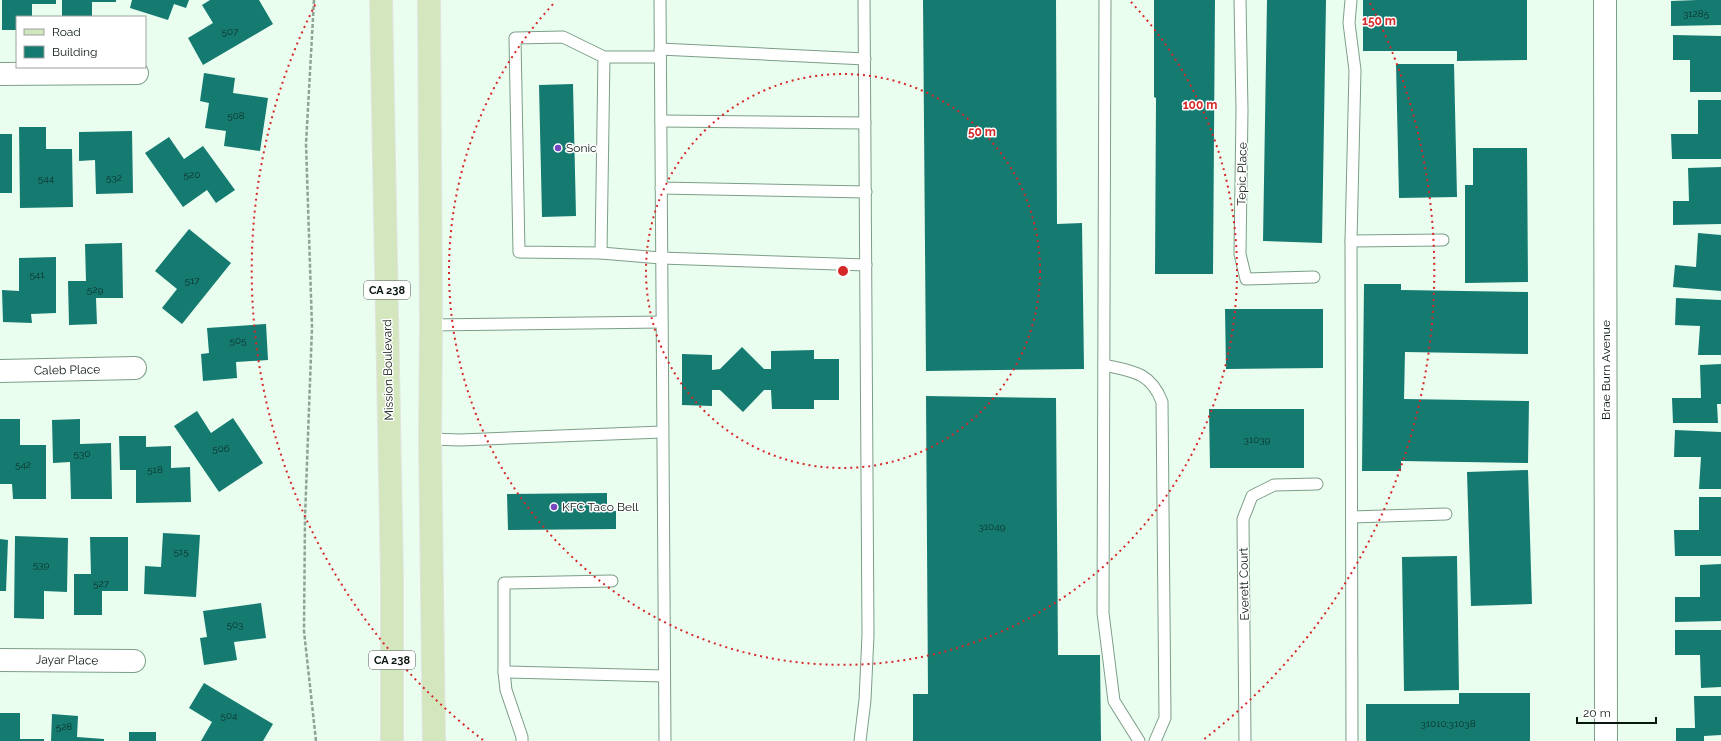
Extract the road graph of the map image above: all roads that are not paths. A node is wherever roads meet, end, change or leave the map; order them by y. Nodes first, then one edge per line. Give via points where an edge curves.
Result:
1 (381, 0) edge
2 (429, 0) edge
3 (660, 0) edge
4 (864, 0) edge
5 (1105, 0) edge
6 (1240, 0) edge
7 (1351, 0) edge
8 (1606, 0) edge
9 (660, 53) junction
10 (604, 58) junction
11 (865, 59) junction
12 (137, 73) dead end
13 (0, 74) edge
14 (661, 121) junction
15 (865, 123) junction
16 (661, 188) junction
17 (866, 192) junction
18 (1443, 240) dead end
19 (1351, 241) junction
20 (601, 253) junction
21 (661, 258) junction
22 (866, 265) junction
23 (1314, 277) dead end
24 (662, 322) junction
25 (431, 325) junction
26 (1104, 365) junction
27 (135, 368) dead end
28 (0, 371) edge
29 (662, 432) junction
30 (430, 439) junction
31 (1317, 484) dead end
32 (1446, 514) dead end
33 (1352, 517) junction
34 (612, 581) dead end
35 (0, 660) edge
36 (134, 661) dead end
37 (504, 672) junction
38 (664, 676) junction
39 (392, 741) edge
40 (434, 741) edge
41 (522, 741) edge
42 (665, 741) edge
43 (860, 741) edge
44 (1139, 741) edge
45 (1155, 741) edge
46 (1246, 741) edge
47 (1352, 741) edge
48 (1606, 741) edge

1 - 39 main road, Mission Boulevard / CA 238 via 392,579
2 - 25 main road, CA 238
3 - 9 lane
4 - 11 lane
5 - 26 lane
6 - 23 lane, Tepic Place via 1240,254 1244,274 1246,279
7 - 19 lane via 1349,23 1355,70
8 - 48 street, Brae Burn Avenue
9 - 10 lane
9 - 11 lane
9 - 14 lane
10 - 20 lane
10 - 20 lane via 563,37 515,38 519,252
11 - 15 lane
12 - 13 street
14 - 15 lane
14 - 16 lane
15 - 17 lane
16 - 17 lane
16 - 21 lane
17 - 22 lane
18 - 19 lane
19 - 33 lane
20 - 21 lane
21 - 22 lane
21 - 24 lane
22 - 43 lane via 868,635
24 - 25 lane
24 - 29 lane
25 - 30 main road, CA 238
26 - 44 lane via 1103,612 1114,701
26 - 45 lane via 1138,372 1157,389 1162,402 1165,718
27 - 28 street, Caleb Place
29 - 30 lane
29 - 38 lane
30 - 40 main road, CA 238
31 - 46 lane, Everett Court via 1274,485 1252,496 1243,519
32 - 33 lane
33 - 47 lane
34 - 37 lane via 504,583
35 - 36 street, Jayar Place
37 - 38 lane
37 - 41 lane via 506,690
38 - 42 lane

